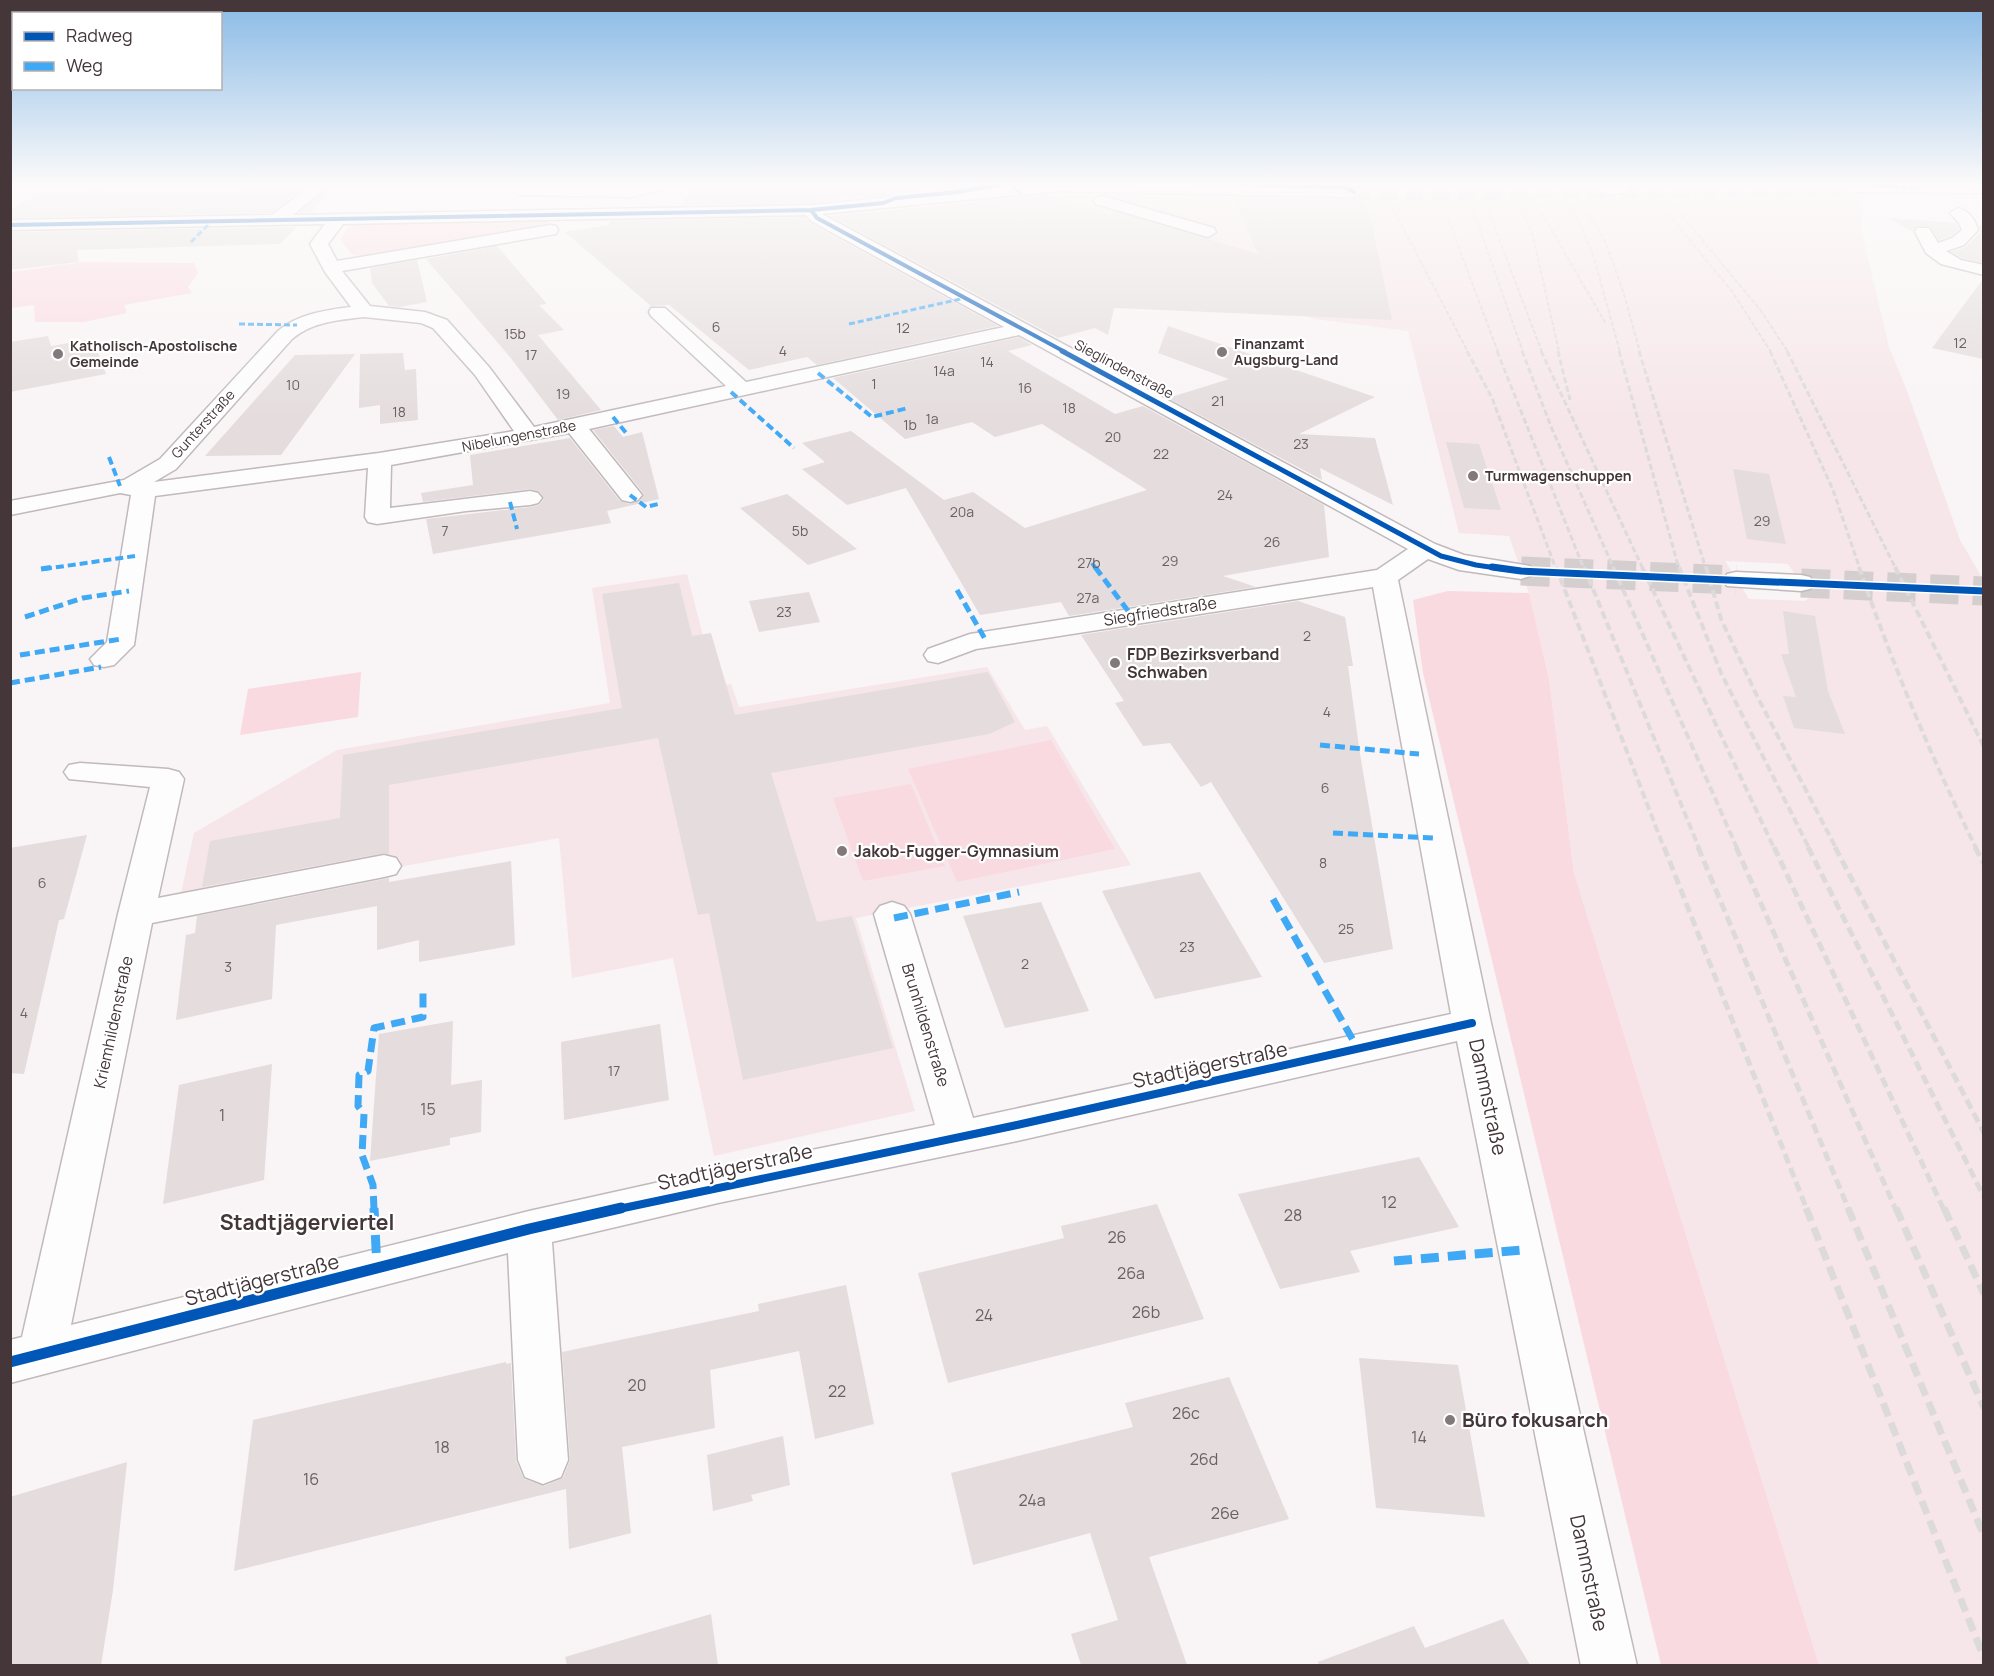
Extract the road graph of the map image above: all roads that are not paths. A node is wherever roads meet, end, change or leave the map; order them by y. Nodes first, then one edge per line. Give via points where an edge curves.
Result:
1 (329, 262) edge
2 (360, 262) edge
3 (899, 262) edge
4 (1947, 262) edge
5 (332, 267) junction
6 (1983, 270) edge
7 (363, 311) junction
8 (658, 312) dead end
9 (1022, 329) junction
10 (741, 389) junction
11 (575, 426) junction
12 (528, 435) junction
13 (379, 460) junction
14 (135, 488) junction
15 (630, 495) dead end
16 (530, 498) dead end
17 (10, 508) edge
18 (1426, 549) junction
19 (1521, 571) tunnel mouth
20 (1236, 574) dead end
21 (1384, 577) junction
22 (1736, 580) tunnel mouth
23 (1801, 583) tunnel mouth
24 (1255, 596) junction
25 (938, 655) dead end
26 (104, 659) dead end
27 (80, 772) dead end
28 (384, 866) dead end
29 (136, 914) junction
30 (892, 914) dead end
31 (1472, 1023) junction
32 (958, 1137) junction
33 (529, 1229) junction
34 (26, 1357) edge
35 (543, 1460) dead end
36 (1609, 1665) edge

1 - 5 street
2 - 5 street
3 - 9 street, Sieglindenstraße
4 - 6 street
5 - 7 street
7 - 12 street, Gunterstraße via 413,315 440,324 492,382
7 - 14 street, Gunterstraße via 297,325 275,343 168,464
8 - 10 street
9 - 10 street, Nibelungenstraße
9 - 18 street, Sieglindenstraße
10 - 11 street, Nibelungenstraße
11 - 12 street, Nibelungenstraße
11 - 15 street
12 - 13 street, Nibelungenstraße
13 - 14 street, Nibelungenstraße
13 - 16 street via 378,518
14 - 17 street, Nibelungenstraße via 120,486
14 - 26 street via 137,546 120,645
18 - 19 street, Sieglindenstraße via 1459,562
18 - 21 street
20 - 24 street
21 - 24 street, Siegfriedstraße
21 - 31 street, Dammstraße
22 - 23 street
24 - 25 street, Siegfriedstraße via 970,642
27 - 29 street, Kriemhildenstraße via 168,779
28 - 29 street
29 - 34 street, Kriemhildenstraße
30 - 32 street, Brunhildenstraße
31 - 32 street, Stadtjägerstraße
31 - 36 street, Dammstraße
32 - 33 street, Stadtjägerstraße
33 - 34 street, Stadtjägerstraße
33 - 35 street

